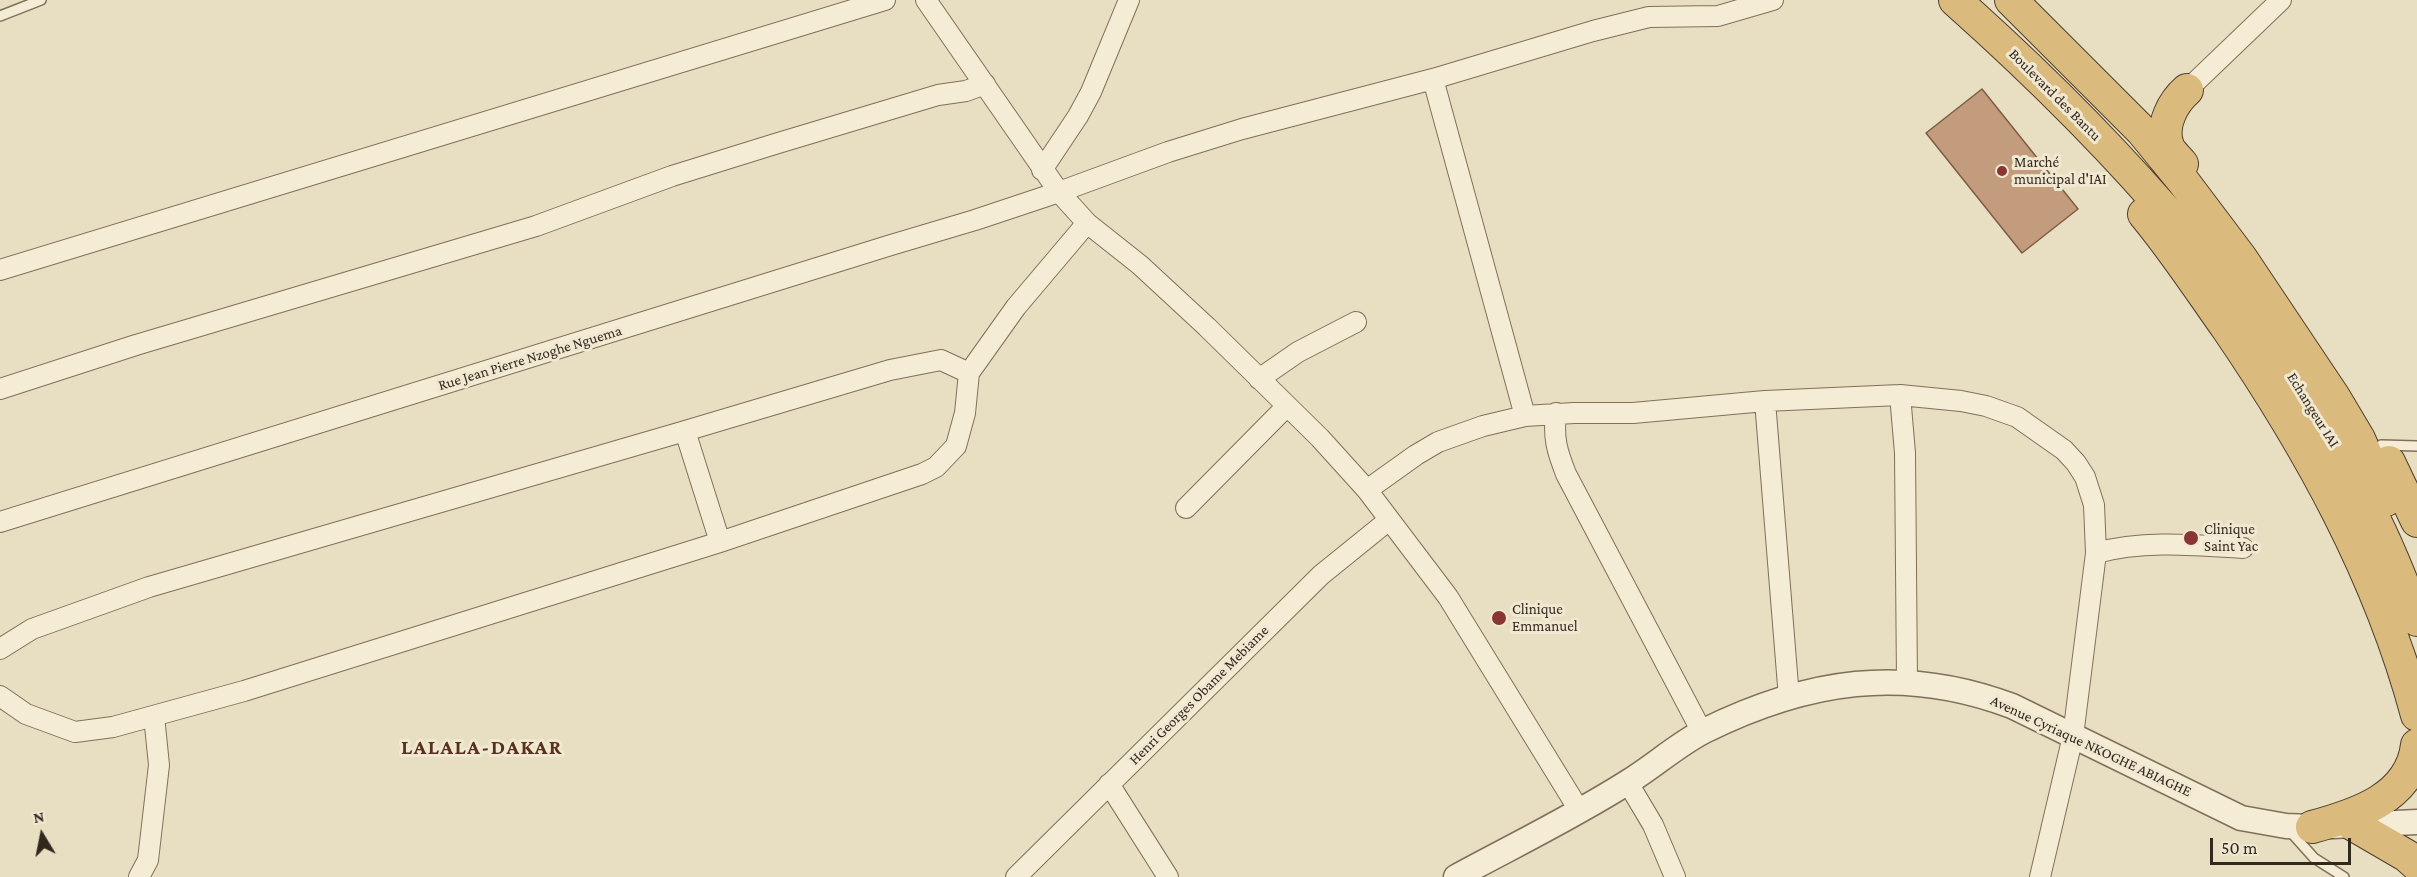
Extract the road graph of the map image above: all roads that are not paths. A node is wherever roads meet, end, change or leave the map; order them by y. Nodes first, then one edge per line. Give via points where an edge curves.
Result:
1 (41, 0) edge
2 (885, 0) edge
3 (926, 0) edge
4 (1129, 0) edge
5 (1773, 0) edge
6 (1955, 0) edge
7 (2011, 0) edge
8 (2281, 0) edge
9 (0, 16) edge
10 (2018, 56) junction
11 (1433, 79) junction
12 (985, 84) junction
13 (2187, 90) joint
14 (2170, 157) junction
15 (1042, 170) junction
16 (1059, 192) junction
17 (2197, 209) junction
18 (1087, 223) junction
19 (0, 270) edge
20 (1356, 322) dead end
21 (969, 373) junction
22 (1259, 380) junction
23 (0, 389) edge
24 (1900, 394) junction
25 (1765, 401) junction
26 (1286, 407) junction
27 (1556, 413) junction
28 (1525, 416) junction
29 (685, 431) junction
30 (2381, 445) junction
31 (2417, 446) edge
32 (1367, 490) junction
33 (1186, 507) dead end
34 (1389, 520) junction
35 (2417, 521) edge
36 (0, 522) edge
37 (720, 542) junction
38 (2243, 548) dead end
39 (2096, 552) junction
40 (2417, 569) edge
41 (2417, 620) edge
42 (0, 650) edge
43 (1907, 682) junction
44 (0, 696) edge
45 (1789, 698) junction
46 (2417, 715) edge
47 (154, 716) junction
48 (1702, 732) junction
49 (2073, 736) junction
50 (2417, 745) edge
51 (1628, 783) junction
52 (1109, 784) junction
53 (1579, 810) junction
54 (2417, 822) edge
55 (2363, 824) junction
56 (2299, 827) junction
57 (2417, 865) edge
58 (139, 877) edge
59 (1016, 877) edge
60 (1168, 877) edge
61 (1456, 877) edge
62 (1675, 877) edge
63 (2040, 877) edge
64 (2344, 877) edge

1 - 9 lane
2 - 19 street
3 - 12 street
4 - 15 street via 1091,92
5 - 11 street, Rue Jean Pierre Nzoghe Nguema via 1718,16 1649,17
6 - 10 highway, Boulevard des Bantu
7 - 14 highway
8 - 13 street
10 - 17 highway, Boulevard des Bantu via 2080,117
10 - 46 highway via 2153,224 2299,439 2369,576
11 - 16 street, Rue Jean Pierre Nzoghe Nguema via 1242,129
11 - 28 street
12 - 15 street
12 - 23 street via 775,144 672,176 536,226
13 - 14 highway via 2171,110 2166,133
14 - 17 highway
15 - 16 street
16 - 18 street
16 - 36 street, Rue Jean Pierre Nzoghe Nguema
17 - 30 highway via 2261,255 2343,376
17 - 40 highway, Echangeur IAI via 2241,258 2334,397 2359,439
17 - 41 highway, Echangeur IAI via 2232,290 2319,417 2369,509
18 - 21 street via 1016,307
18 - 22 street via 1140,265
20 - 22 street via 1298,352
21 - 29 street via 942,360 890,370
21 - 37 street via 965,413 956,446 936,467
22 - 26 street
24 - 25 street
24 - 39 street via 1986,406 2017,417 2064,450 2085,477 2094,505
24 - 43 street via 1905,453
25 - 27 street via 1633,413
25 - 45 street
26 - 32 street
26 - 33 street
27 - 28 street
27 - 48 street via 1553,434 1566,474
28 - 32 street via 1438,442
29 - 37 street
29 - 42 street via 149,587 32,629
30 - 31 lane
30 - 35 highway
32 - 34 street
34 - 52 street, Henri Georges Obame Mebiame via 1321,575
34 - 53 street via 1448,597
37 - 47 street
38 - 39 street via 2171,544
39 - 49 street
43 - 45 street, Avenue Cyriaque NKOGHE ABIAGHE via 1856,683
43 - 49 street, Avenue Cyriaque NKOGHE ABIAGHE via 1977,693
44 - 47 street via 26,714 75,732
45 - 48 street, Avenue Cyriaque NKOGHE ABIAGHE
47 - 58 street via 159,765 148,860
48 - 51 street, Avenue Cyriaque NKOGHE ABIAGHE
49 - 56 street, Avenue Cyriaque NKOGHE ABIAGHE via 2241,818
49 - 63 street
50 - 56 highway via 2409,772 2395,789 2363,811
51 - 53 street, Avenue Cyriaque NKOGHE ABIAGHE
51 - 62 street via 1653,825
52 - 59 street, Henri Georges Obame Mebiame
52 - 60 street
53 - 61 street, Avenue Cyriaque NKOGHE ABIAGHE
54 - 55 street, Avenue Cyriaque NKOGHE ABIAGHE
55 - 56 street, Avenue Cyriaque NKOGHE ABIAGHE
55 - 57 highway
56 - 64 lane via 2314,858

